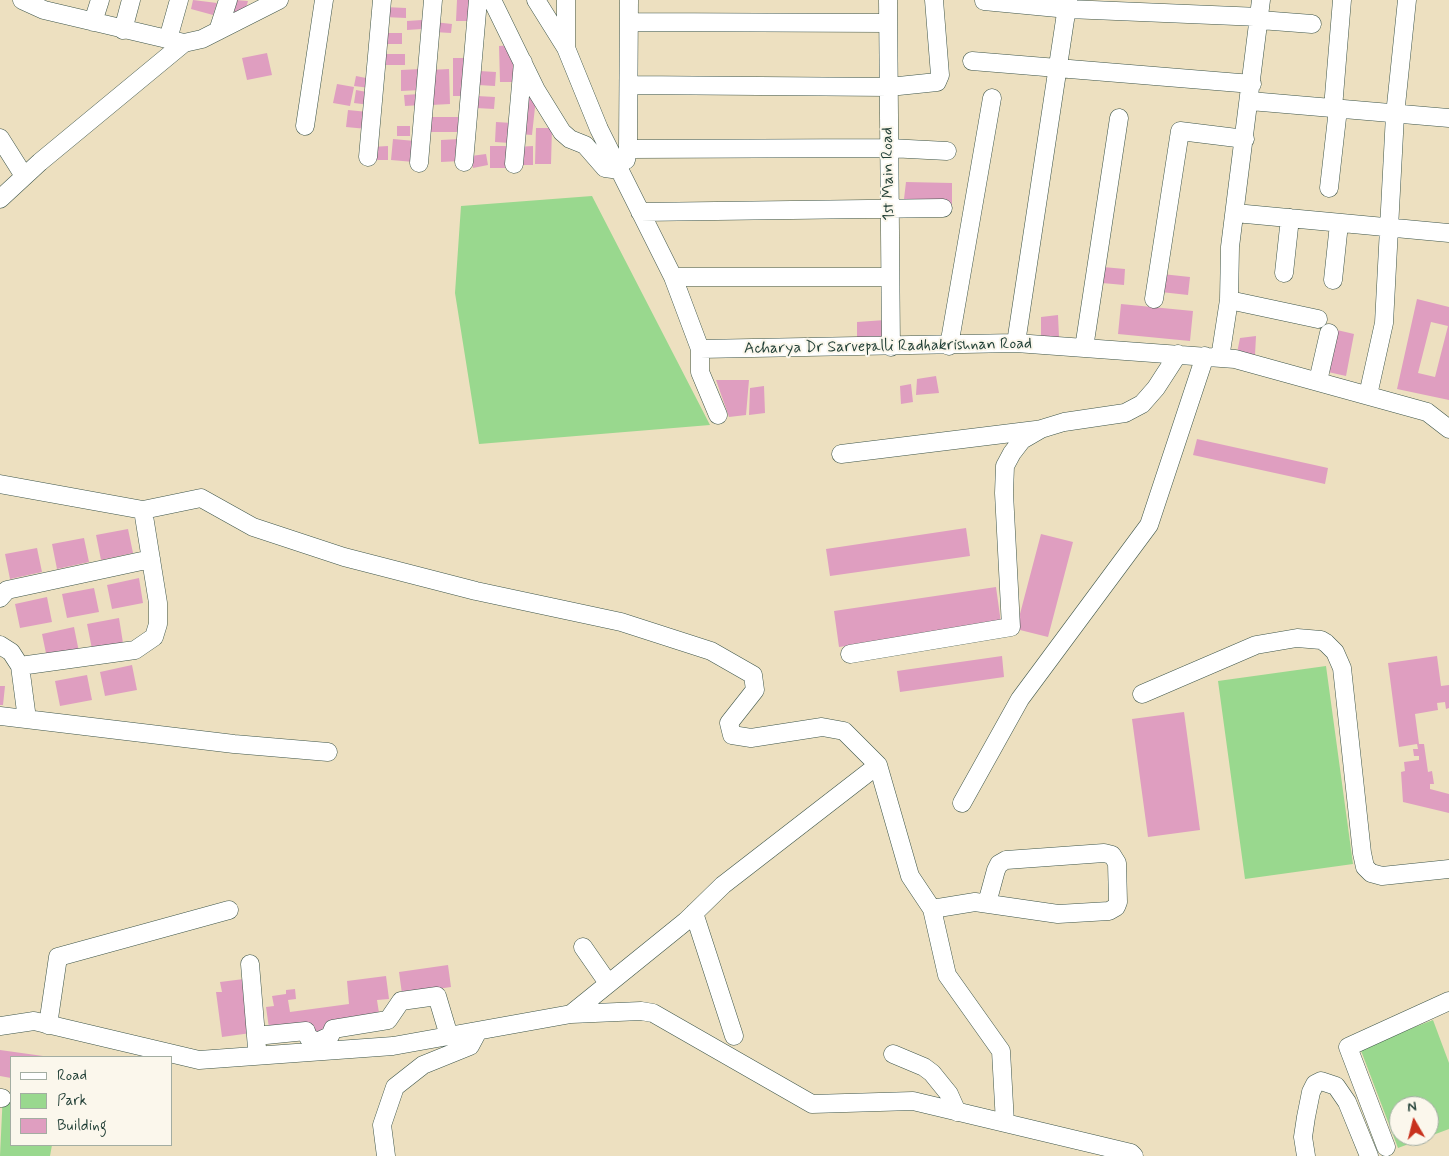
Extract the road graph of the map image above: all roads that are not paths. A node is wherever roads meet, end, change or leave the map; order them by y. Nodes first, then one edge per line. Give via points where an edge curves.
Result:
1 (22, 0) edge
2 (100, 0) edge
3 (131, 0) edge
4 (179, 0) edge
5 (228, 0) edge
6 (279, 0) edge
7 (324, 0) edge
8 (382, 0) edge
9 (432, 0) edge
10 (478, 0) edge
11 (492, 0) edge
12 (536, 0) edge
13 (566, 0) edge
14 (629, 0) edge
15 (888, 0) edge
16 (934, 0) edge
17 (984, 0) edge
18 (1342, 0) edge
19 (1407, 0) edge
20 (1068, 4) edge
21 (46, 5) edge
22 (1260, 12) edge
23 (94, 22) junction
24 (629, 22) junction
25 (888, 22) junction
26 (1312, 24) dead end
27 (123, 30) junction
28 (218, 31) junction
29 (176, 41) junction
30 (566, 48) junction
31 (972, 61) dead end
32 (523, 62) junction
33 (1059, 68) junction
34 (628, 85) junction
35 (889, 87) junction
36 (1251, 93) junction
37 (992, 98) dead end
38 (1335, 109) junction
39 (1395, 115) junction
40 (1119, 118) dead end
41 (1449, 118) edge
42 (305, 126) dead end
43 (0, 138) edge
44 (1245, 138) junction
45 (889, 148) junction
46 (628, 149) junction
47 (947, 151) dead end
48 (368, 157) dead end
49 (464, 162) dead end
50 (419, 163) dead end
51 (514, 164) dead end
52 (621, 174) junction
53 (24, 176) junction
54 (1329, 188) dead end
55 (0, 199) edge
56 (943, 208) dead end
57 (890, 210) junction
58 (640, 212) junction
59 (1234, 213) junction
60 (1290, 218) junction
61 (1339, 224) junction
62 (1388, 228) junction
63 (1449, 233) edge
64 (1284, 273) dead end
65 (673, 277) junction
66 (890, 277) junction
67 (1333, 280) dead end
68 (1154, 299) dead end
69 (1229, 300) junction
70 (1318, 319) dead end
71 (1329, 333) dead end
72 (1016, 343) junction
73 (949, 346) junction
74 (891, 347) junction
75 (1084, 348) junction
76 (700, 349) junction
77 (1178, 354) junction
78 (1212, 357) junction
79 (1318, 381) junction
80 (1368, 395) junction
81 (718, 415) dead end
82 (1042, 429) junction
83 (1449, 429) edge
84 (841, 454) dead end
85 (0, 484) edge
86 (143, 510) junction
87 (151, 559) junction
88 (0, 598) edge
89 (0, 645) edge
90 (850, 654) dead end
91 (20, 666) junction
92 (1142, 694) dead end
93 (0, 716) edge
94 (27, 719) junction
95 (328, 752) dead end
96 (878, 765) junction
97 (962, 803) dead end
98 (1449, 869) edge
99 (987, 904) junction
100 (229, 910) dead end
101 (932, 910) junction
102 (694, 913) junction
103 (583, 947) dead end
104 (250, 964) dead end
105 (608, 983) junction
106 (1449, 1001) edge
107 (571, 1014) junction
108 (48, 1025) junction
109 (0, 1026) edge
110 (478, 1030) junction
111 (256, 1036) junction
112 (449, 1036) junction
113 (734, 1036) dead end
114 (893, 1054) dead end
115 (258, 1056) junction
116 (957, 1112) junction
117 (1005, 1123) junction
118 (1386, 1147) dead end
119 (1101, 1151) edge
120 (1132, 1154) edge
121 (386, 1156) edge
122 (1306, 1156) edge
123 (1369, 1156) edge

1 - 21 street
2 - 23 street
3 - 27 street
4 - 29 street
5 - 28 street
6 - 28 street
7 - 42 street
8 - 48 street
9 - 50 street
10 - 49 street
11 - 32 street
12 - 30 street
13 - 30 street
14 - 24 street
15 - 25 street, 1st Main Road
16 - 35 street via 940,75 937,82
17 - 20 street
18 - 38 street
19 - 39 street
20 - 22 street
20 - 33 street
21 - 23 street
22 - 26 street
22 - 36 street
23 - 27 street
24 - 25 street
24 - 34 street
25 - 35 street, 1st Main Road
27 - 29 street
28 - 29 street via 202,39
29 - 53 street
30 - 52 street
31 - 33 street
32 - 51 street
32 - 52 street via 536,90 565,136 585,145 605,168
33 - 36 street
33 - 72 street
34 - 35 street
34 - 46 street
35 - 45 street, 1st Main Road
36 - 38 street
36 - 44 street
37 - 73 street
38 - 39 street
38 - 54 street
39 - 41 street
39 - 62 street
40 - 75 street
43 - 53 street
44 - 59 street
44 - 68 street via 1180,131
45 - 46 street
45 - 47 street
45 - 57 street, 1st Main Road
46 - 52 street
52 - 58 street
53 - 55 street
56 - 57 street
57 - 58 street
57 - 66 street, 1st Main Road
58 - 65 street
59 - 60 street
59 - 69 street
60 - 61 street
60 - 64 street
61 - 62 street
61 - 67 street
62 - 63 street
62 - 80 street via 1384,323
65 - 66 street
65 - 76 street
66 - 74 street, 1st Main Road
69 - 70 street
69 - 78 street
71 - 79 street
72 - 73 street, Acharya Dr Sarvepalli Radhakrishnan Road
72 - 75 street, Acharya Dr Sarvepalli Radhakrishnan Road
73 - 74 street, Acharya Dr Sarvepalli Radhakrishnan Road
74 - 76 street, Acharya Dr Sarvepalli Radhakrishnan Road
75 - 77 street, Acharya Dr Sarvepalli Radhakrishnan Road
76 - 81 street via 700,372
77 - 78 street, Acharya Dr Sarvepalli Radhakrishnan Road
77 - 82 street via 1142,404 1125,413 1064,422
78 - 79 street, Acharya Dr Sarvepalli Radhakrishnan Road via 1235,359
78 - 97 street via 1149,525 1020,699
79 - 80 street, Acharya Dr Sarvepalli Radhakrishnan Road
80 - 83 street, Acharya Dr Sarvepalli Radhakrishnan Road via 1427,412
82 - 84 street
82 - 90 street via 1022,440 1005,466 1011,627
85 - 86 street
86 - 87 street
86 - 96 street via 201,498 253,527 344,557 476,591 621,622 711,651 753,675 755,690 729,723 732,735 751,738 822,727 844,731
87 - 88 street via 7,590
87 - 91 street via 158,603 154,637 135,650
89 - 91 street via 11,652
91 - 94 street
92 - 98 street via 1256,645 1297,638 1321,640 1335,652 1342,668 1365,867 1382,876
93 - 94 street
94 - 95 street
96 - 101 street via 910,876
96 - 102 street via 723,885
99 - 99 street via 996,870 1006,860 1104,853 1112,855 1117,863 1118,902 1109,911 1058,914
99 - 101 street via 957,904
100 - 108 street via 58,957
101 - 117 street via 947,975 1001,1051
102 - 105 street
102 - 113 street
103 - 105 street
104 - 111 street
105 - 107 street
106 - 118 street via 1348,1047
107 - 110 street
107 - 116 street via 653,1013 812,1104 914,1101
108 - 109 street via 34,1021
108 - 115 street via 199,1060
110 - 112 street
110 - 121 street via 470,1046 423,1065 395,1087 382,1125
111 - 112 street via 306,1031 308,1038 317,1042 330,1036 333,1029 388,1020 400,1001 437,996
111 - 115 street
112 - 115 street via 393,1046
114 - 116 street via 932,1073 949,1094
116 - 117 street
117 - 119 street
119 - 120 street
122 - 123 street via 1303,1137 1306,1117 1311,1092 1321,1081 1336,1086 1348,1102

